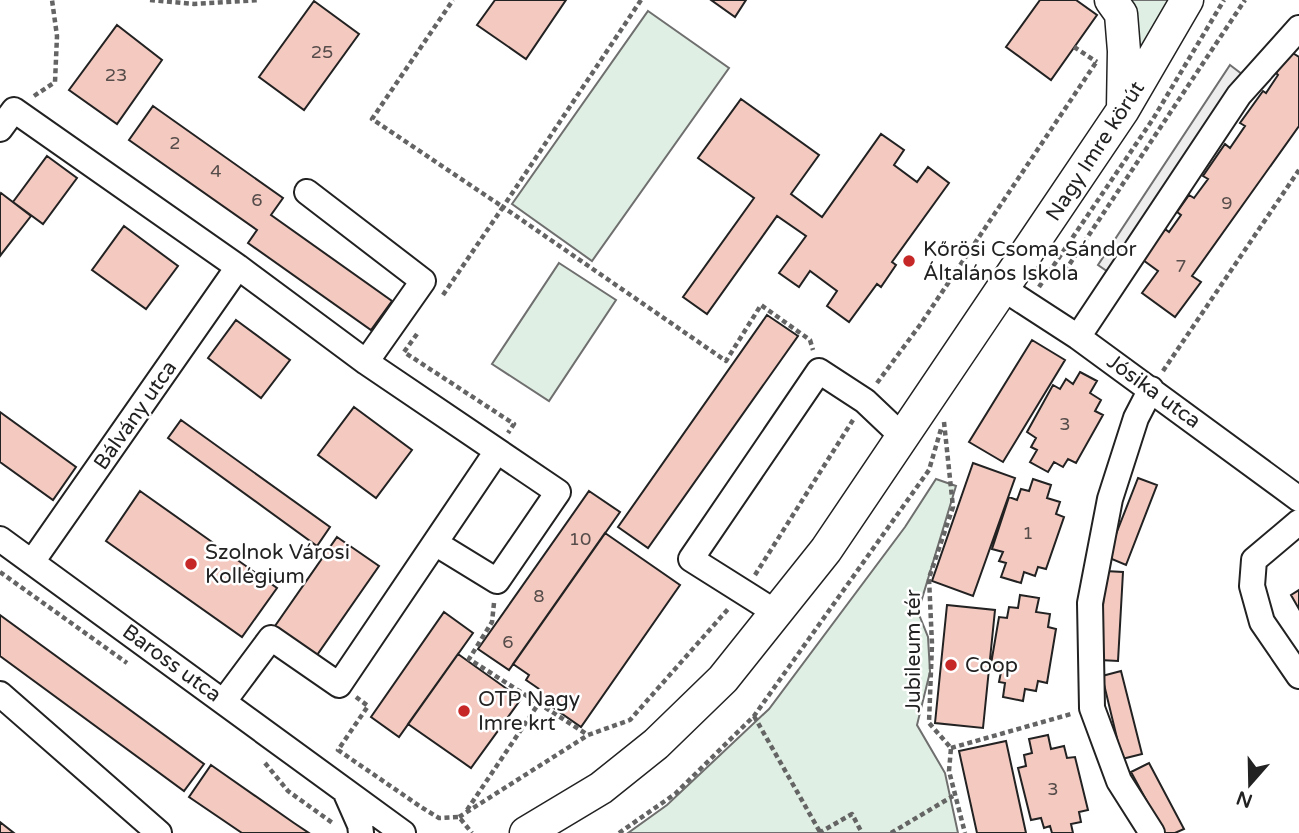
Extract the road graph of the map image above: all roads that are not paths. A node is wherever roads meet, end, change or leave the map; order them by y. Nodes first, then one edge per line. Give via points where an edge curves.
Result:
1 (1111, 0) edge
2 (1187, 0) edge
3 (1299, 28) edge
4 (1124, 110) junction
5 (7, 120) edge
6 (307, 192) dead end
7 (238, 267) junction
8 (1004, 289) junction
9 (1078, 337) junction
10 (366, 362) junction
11 (1151, 389) junction
12 (903, 437) junction
13 (497, 451) junction
14 (1299, 499) edge
15 (1299, 522) edge
16 (0, 539) edge
17 (435, 542) junction
18 (32, 562) junction
19 (775, 612) junction
20 (1299, 676) edge
21 (0, 694) edge
22 (224, 701) junction
23 (343, 788) junction
24 (562, 821) edge
25 (159, 833) edge
26 (361, 833) edge
27 (403, 833) edge
28 (526, 833) edge
29 (1152, 833) edge

1 - 4 main road via 1121,14
2 - 4 main road, Nagy Imre körút
3 - 9 street via 1239,95
4 - 8 main road, Nagy Imre körút
5 - 7 street
6 - 10 street via 423,281
7 - 10 street
7 - 18 street, Bálvány utca
8 - 9 street, Jósika utca
8 - 12 main road, Nagy Imre körút
9 - 11 street, Jósika utca
10 - 13 street
11 - 14 street, Jósika utca
11 - 29 street via 1136,418 1110,499 1090,603 1092,708 1119,780
12 - 19 main road, Nagy Imre körút via 826,550
12 - 19 street via 865,401 819,371 691,559
13 - 17 street
13 - 17 street via 558,492 497,581
15 - 20 street via 1254,560 1252,586 1262,622
16 - 18 street, Baross utca
17 - 22 street via 339,685 271,638
18 - 22 street, Baross utca
19 - 24 main road, Nagy Imre körút via 723,679 656,744
21 - 25 street
22 - 23 street, Baross utca
23 - 26 street, Baross utca
23 - 27 street, Baross utca
24 - 28 main road, Nagy Imre körút

